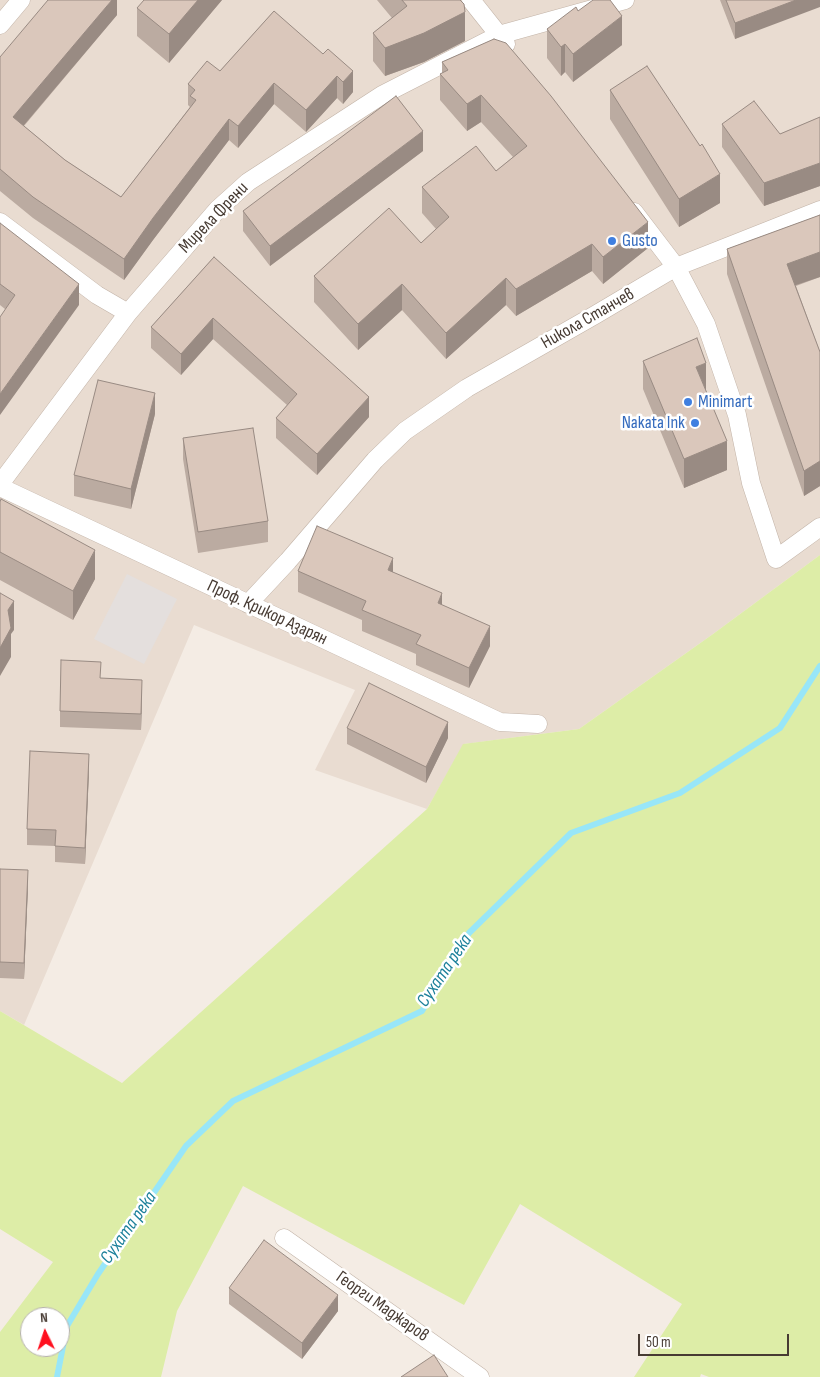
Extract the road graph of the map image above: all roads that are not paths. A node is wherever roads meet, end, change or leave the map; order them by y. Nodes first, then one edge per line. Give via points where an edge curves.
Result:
1 (20, 0) edge
2 (471, 0) edge
3 (625, 0) edge
4 (0, 24) edge
5 (499, 35) junction
6 (516, 58) edge
7 (624, 198) edge
8 (820, 210) edge
9 (0, 222) edge
10 (676, 267) junction
11 (128, 313) junction
12 (0, 486) edge
13 (820, 527) edge
14 (248, 604) junction
15 (538, 724) dead end
16 (284, 1238) dead end
17 (480, 1377) edge

1 - 4 street
2 - 5 street
3 - 5 street, Мирела Френи
5 - 6 street
5 - 11 street, Мирела Френи via 382,95 248,182 218,209
7 - 10 street
8 - 10 street, Никола Станчев
9 - 11 street via 97,295
10 - 13 street via 706,324 737,415 751,483 776,560
10 - 14 street, Никола Станчев via 467,388 405,431 374,460
11 - 12 street, Мирела Френи
12 - 14 street, Проф. Крикор Азарян
14 - 15 street, Проф. Крикор Азарян via 500,722
16 - 17 street, Георги Маджаров

